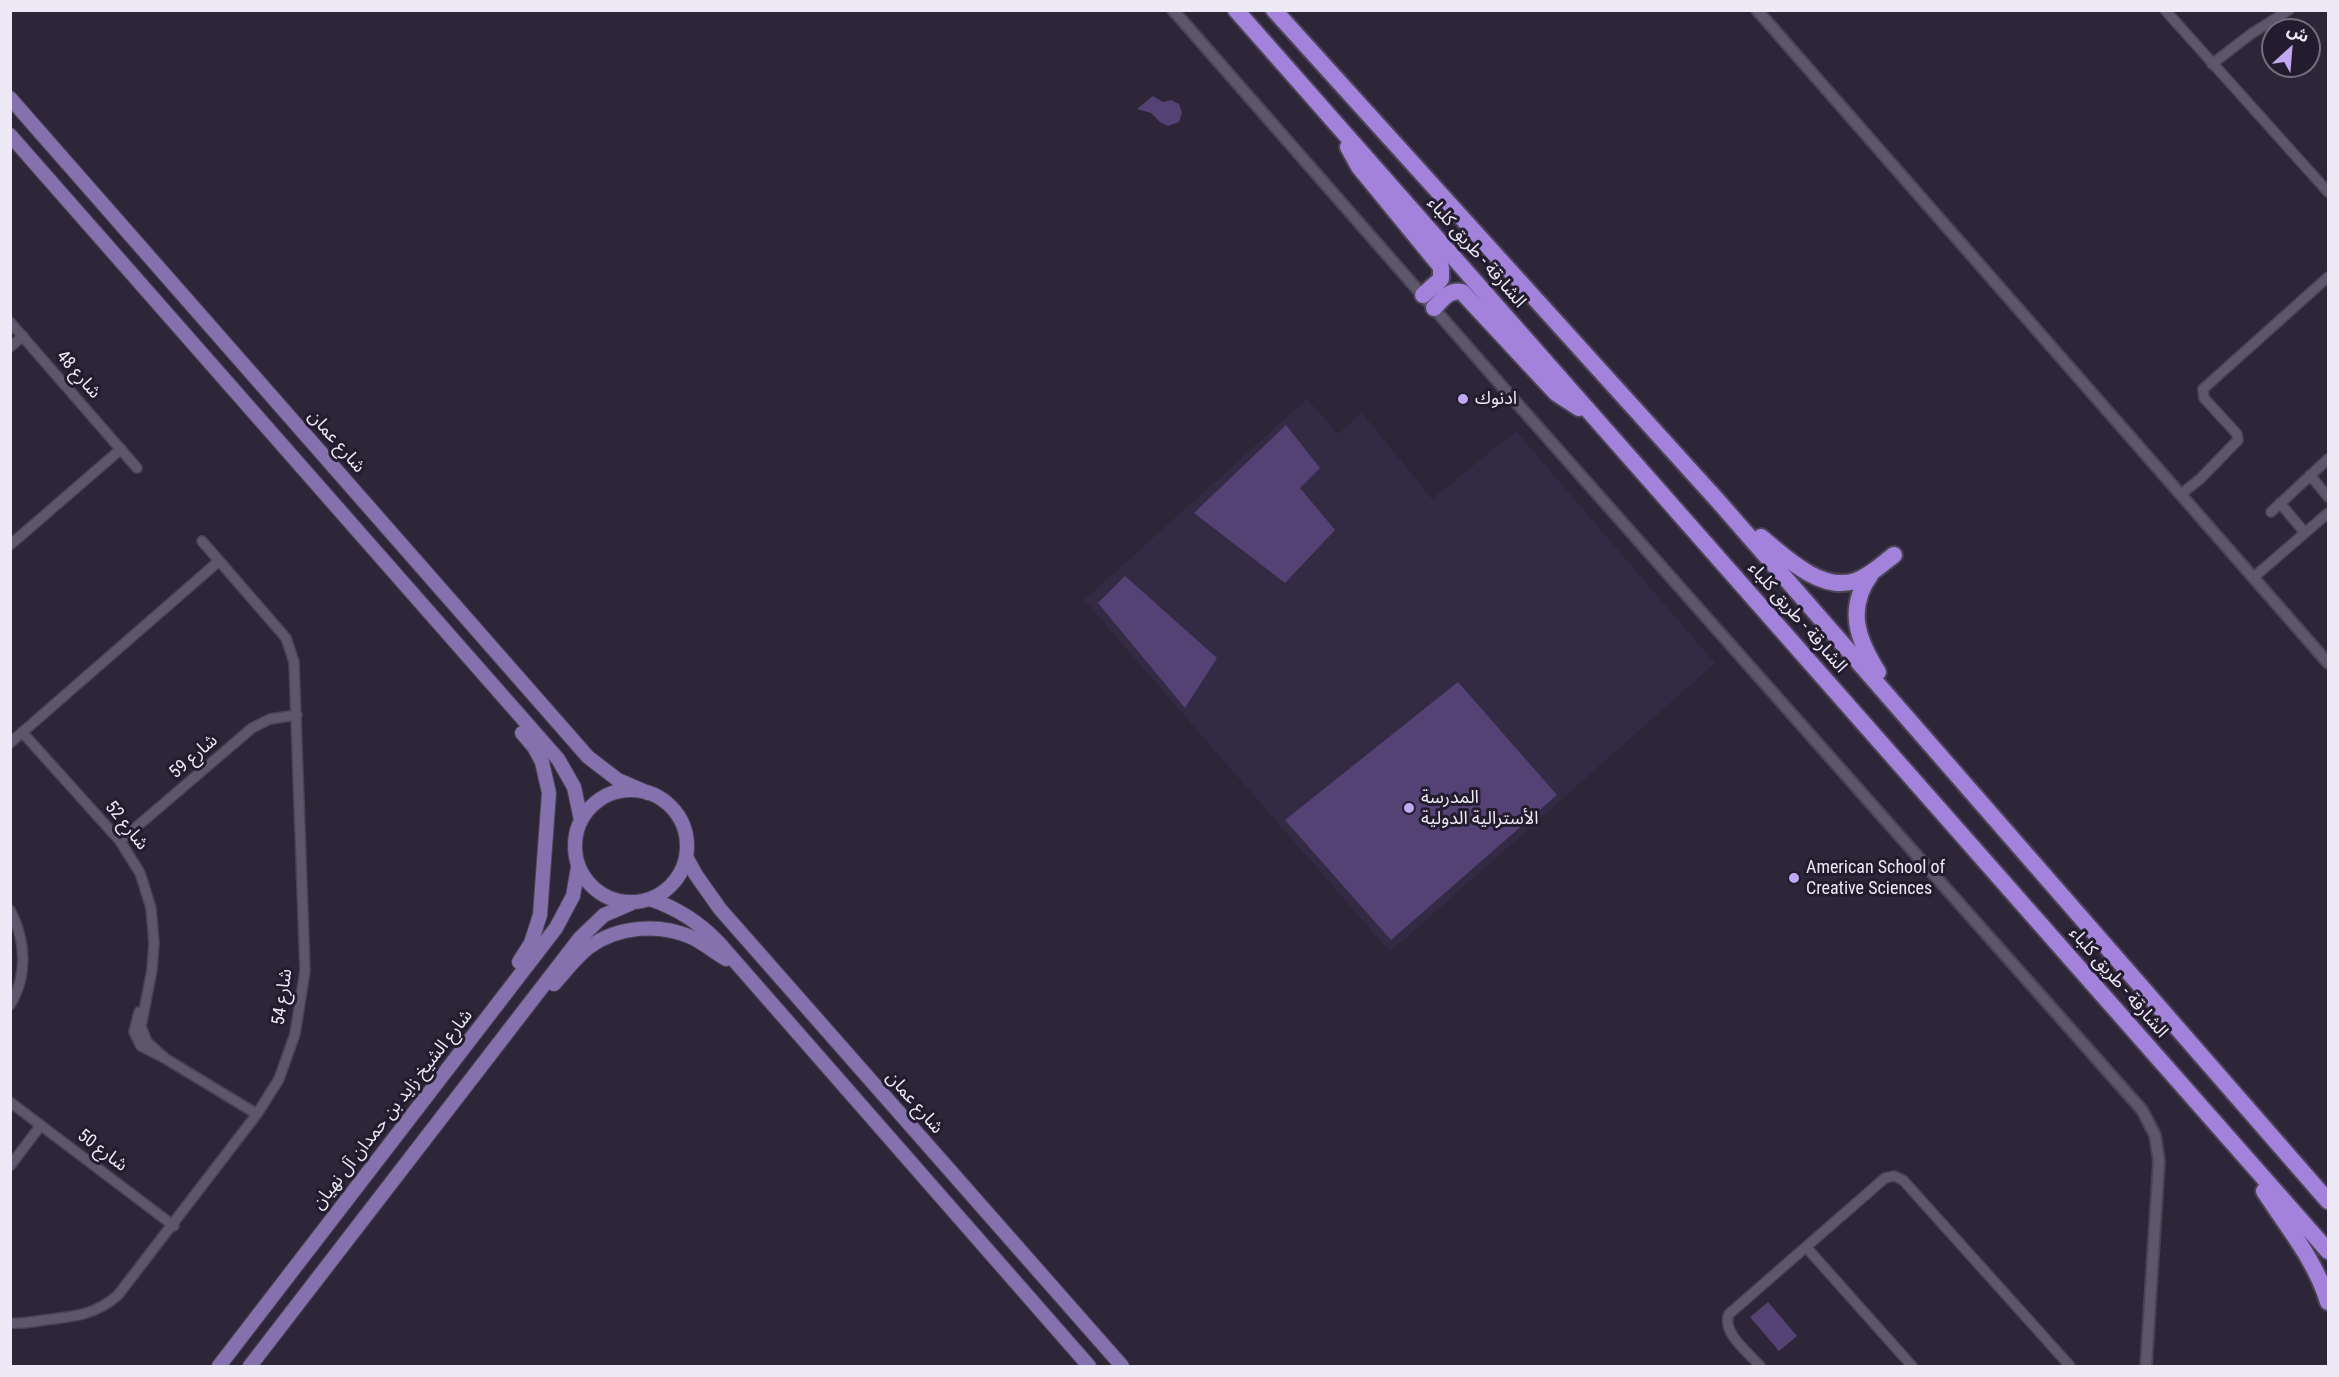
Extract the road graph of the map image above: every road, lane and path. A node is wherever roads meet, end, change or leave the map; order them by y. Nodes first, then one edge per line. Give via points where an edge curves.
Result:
1 (1173, 10) edge
2 (1236, 10) edge
3 (1274, 10) edge
4 (1285, 10) edge
5 (1757, 10) edge
6 (2165, 10) edge
7 (2289, 10) edge
8 (2212, 64) junction
9 (10, 98) edge
10 (1342, 129) junction
11 (10, 135) edge
12 (1422, 176) junction
13 (2328, 192) edge
14 (2328, 277) edge
15 (1429, 302) junction
16 (10, 322) edge
17 (23, 336) junction
18 (10, 347) edge
19 (1591, 415) junction
20 (121, 449) junction
21 (2328, 459) edge
22 (137, 468) dead end
23 (2310, 475) junction
24 (2181, 494) junction
25 (2328, 497) edge
26 (1719, 502) junction
27 (2280, 503) junction
28 (2271, 512) dead end
29 (2328, 513) edge
30 (2305, 533) junction
31 (202, 541) dead end
32 (10, 545) edge
33 (1894, 555) dead end
34 (219, 561) junction
35 (1874, 571) junction
36 (2254, 577) junction
37 (2328, 663) edge
38 (499, 692) junction
39 (1900, 707) junction
40 (297, 715) junction
41 (22, 732) junction
42 (10, 743) edge
43 (648, 793) junction
44 (581, 820) junction
45 (120, 841) junction
46 (686, 857) junction
47 (578, 867) junction
48 (650, 899) junction
49 (632, 903) junction
50 (10, 910) edge
51 (736, 964) junction
52 (501, 999) junction
53 (529, 1004) junction
54 (10, 1005) edge
55 (10, 1102) edge
56 (258, 1114) junction
57 (2253, 1116) junction
58 (41, 1125) junction
59 (10, 1166) edge
60 (2255, 1168) junction
61 (2328, 1183) edge
62 (2328, 1201) edge
63 (174, 1226) junction
64 (1806, 1247) junction
65 (2328, 1251) edge
66 (2328, 1302) edge
67 (10, 1323) edge
68 (219, 1366) edge
69 (250, 1366) edge
70 (1089, 1366) edge
71 (1122, 1366) edge
72 (1760, 1366) edge
73 (1912, 1366) edge
74 (2070, 1366) edge
75 (2145, 1366) edge

1 - 15 street
2 - 10 highway, الشارقة - طريق كلباء
3 - 12 highway, الشارقة - طريق كلباء
4 - 12 highway via 1391,132
5 - 24 street
6 - 8 street
7 - 8 street
8 - 13 street
9 - 43 main road, شارع عمان via 588,757 618,780
10 - 15 highway via 1359,167 1441,267 1441,279
10 - 19 highway, الشارقة - طريق كلباء
11 - 38 main road
12 - 26 highway, الشارقة - طريق كلباء
14 - 24 street via 2203,389 2204,398 2238,440
15 - 19 highway via 1453,291 1462,292 1556,393
15 - 75 street via 2142,1110 2155,1135 2159,1161
16 - 17 street, شارع 48
17 - 18 street
17 - 20 street, شارع 48
19 - 60 highway, الشارقة - طريق كلباء
20 - 22 street, شارع 48
20 - 32 street
21 - 23 street
23 - 25 street
23 - 27 street
24 - 36 street
26 - 35 highway via 1805,571 1828,581 1842,582
26 - 39 highway, الشارقة - طريق كلباء
27 - 28 street
27 - 30 street
29 - 30 street
30 - 36 street
31 - 34 street, شارع 54
33 - 35 highway
34 - 40 street, شارع 54 via 286,638 296,675
34 - 41 street
35 - 39 highway via 1861,588 1856,615 1871,661
36 - 37 street
38 - 44 main road via 564,768 574,787
38 - 52 main road via 512,720 538,754 549,793 538,924 527,951 502,985
39 - 57 highway, الشارقة - طريق كلباء
40 - 45 street, شارع 59 via 270,719 252,728
40 - 56 street, شارع 54 via 305,971 300,1013 288,1055
41 - 42 street
41 - 45 street, شارع 52
43 - 44 main road via 628,790 609,794 593,804
43 - 46 main road via 675,811 687,841
44 - 47 main road via 575,835
45 - 56 street, شارع 52 via 140,873 151,908 154,942 141,1022 143,1035 166,1059
46 - 48 main road via 674,883
46 - 71 main road, شارع عمان via 720,909
47 - 49 main road via 600,893
47 - 52 main road, شارع الشيخ زايد بن حمدان آل نهيان via 573,896 563,918
48 - 49 main road
48 - 51 main road via 694,920
49 - 53 main road via 604,915 587,929
50 - 54 street via 23,959 21,978
51 - 53 main road via 689,936 667,930 635,929 611,935 590,947 542,998
51 - 70 main road
52 - 68 main road, شارع الشيخ زايد بن حمدان آل نهيان
53 - 69 main road
55 - 58 street, شارع 50
56 - 63 street, شارع 54
57 - 61 highway
57 - 62 highway, الشارقة - طريق كلباء
58 - 59 street
58 - 63 street, شارع 50
60 - 65 highway, الشارقة - طريق كلباء
60 - 66 highway via 2262,1188 2306,1253
63 - 67 street, شارع 54 via 124,1289 104,1306 81,1316
64 - 72 street via 1727,1318 1729,1330
64 - 73 street
64 - 74 street via 1885,1178 1899,1177

